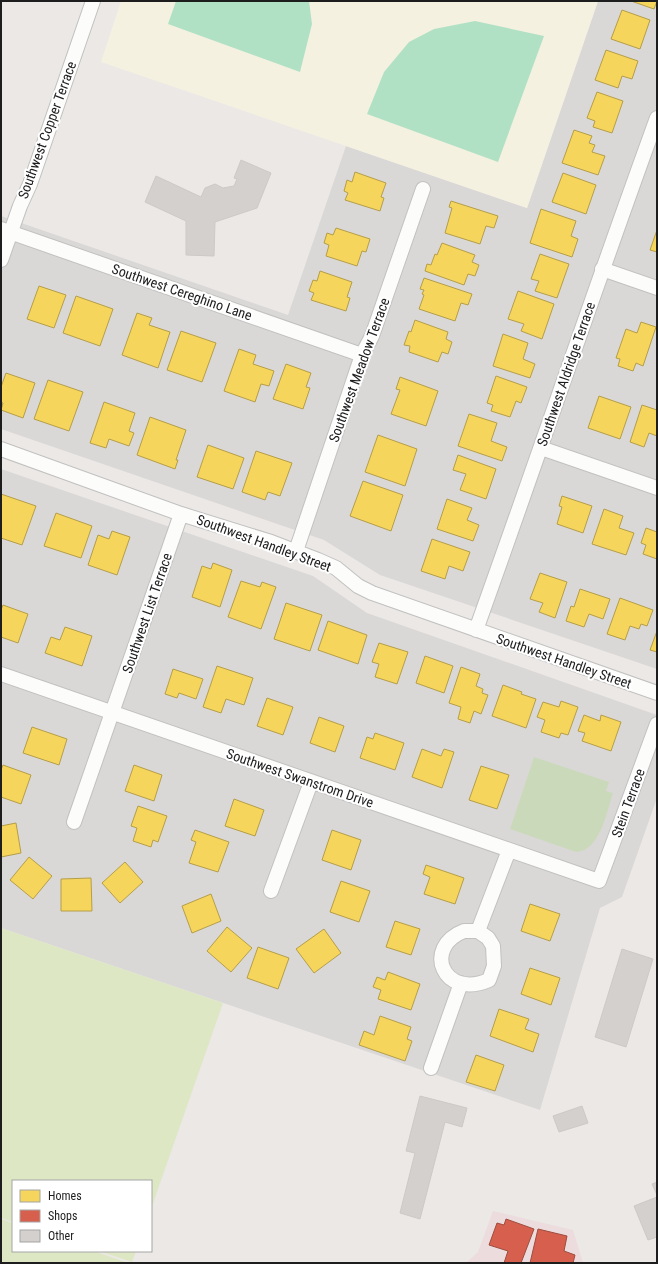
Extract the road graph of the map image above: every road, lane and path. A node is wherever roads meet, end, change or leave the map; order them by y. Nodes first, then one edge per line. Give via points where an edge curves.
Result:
1 (93, 1) edge
2 (657, 118) edge
3 (423, 189) dead end
4 (6, 230) edge
5 (1, 260) edge
6 (602, 269) junction
7 (657, 288) edge
8 (362, 355) junction
9 (541, 448) junction
10 (1, 449) edge
11 (657, 488) edge
12 (181, 514) junction
13 (296, 551) junction
14 (476, 630) junction
15 (1, 674) edge
16 (657, 693) edge
17 (112, 712) junction
18 (657, 724) edge
19 (311, 782) junction
20 (74, 822) dead end
21 (509, 850) junction
22 (599, 881) joint
23 (271, 891) dead end
24 (478, 931) junction
25 (461, 983) junction
26 (431, 1068) dead end

1 - 4 street, Southwest Copper Terrace via 30,184
2 - 6 street, Southwest Aldridge Terrace
3 - 8 street, Southwest Meadow Terrace via 372,336
4 - 5 street, Southwest Copper Terrace
4 - 8 street, Southwest Cereghino Lane
6 - 7 street
6 - 9 street, Southwest Aldridge Terrace
8 - 13 street, Southwest Meadow Terrace
9 - 11 street
9 - 14 street, Southwest Aldridge Terrace
10 - 12 street, Southwest Handley Street
12 - 13 street, Southwest Handley Street
12 - 17 street, Southwest List Terrace
13 - 14 street, Southwest Handley Street via 336,568 358,586 372,593
14 - 16 street, Southwest Handley Street
15 - 17 street, Southwest Swanstrom Drive
17 - 19 street, Southwest Swanstrom Drive
17 - 20 street, Southwest List Terrace
18 - 22 street, Stein Terrace
19 - 21 street, Southwest Swanstrom Drive
19 - 23 street
21 - 22 street, Southwest Swanstrom Drive
21 - 24 street
24 - 25 street via 488,938 493,946 494,966 489,980 478,984
24 - 25 street via 454,935 446,943 442,965 452,980
25 - 26 street

